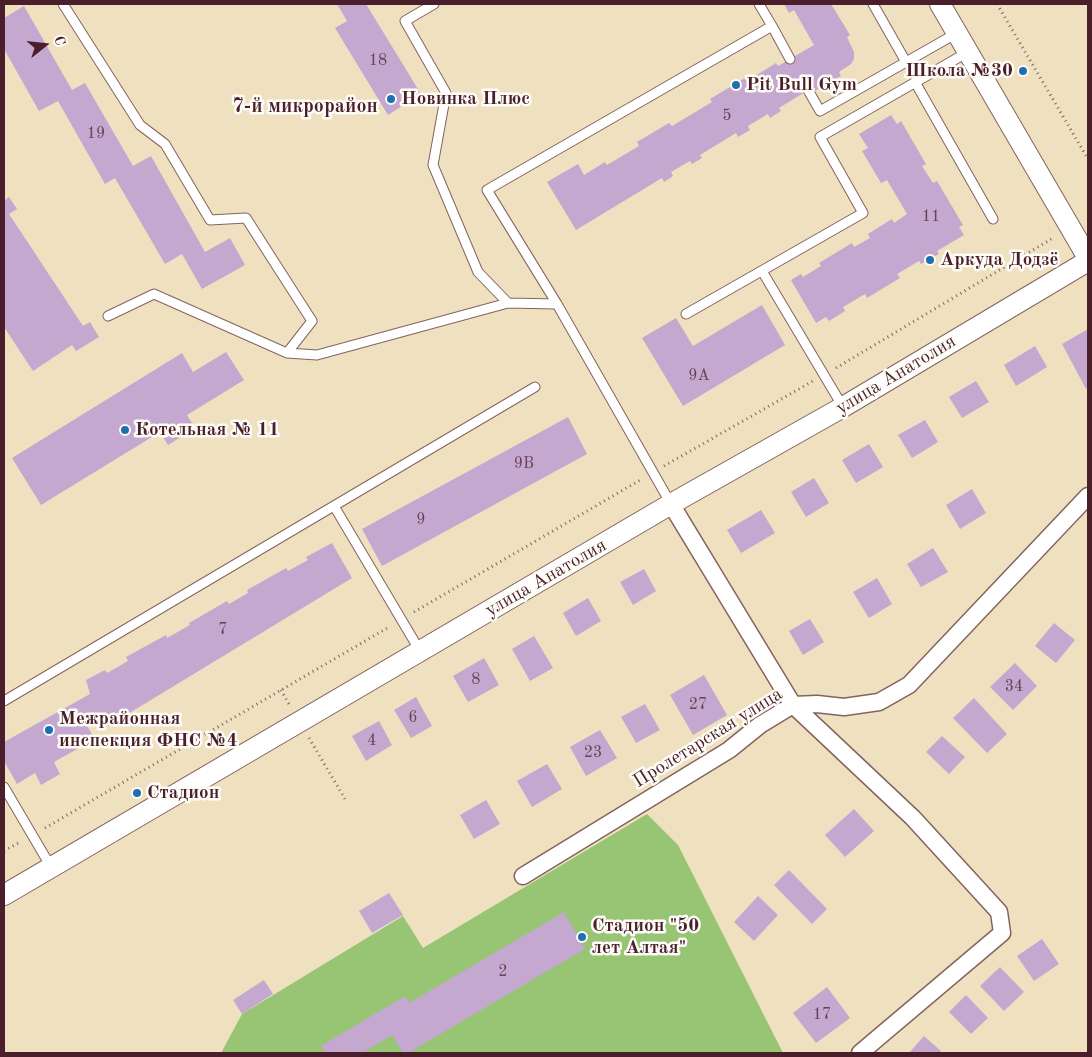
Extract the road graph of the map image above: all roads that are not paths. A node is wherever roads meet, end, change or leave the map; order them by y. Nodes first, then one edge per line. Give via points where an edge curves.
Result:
1 (63, 4) edge
2 (434, 4) edge
3 (759, 4) edge
4 (873, 4) edge
5 (940, 4) edge
6 (772, 26) junction
7 (957, 33) junction
8 (968, 52) junction
9 (790, 59) dead end
10 (906, 62) junction
11 (915, 82) junction
12 (808, 90) dead end
13 (993, 219) dead end
14 (1088, 259) edge
15 (762, 271) junction
16 (508, 303) junction
17 (557, 304) junction
18 (686, 314) dead end
19 (108, 316) dead end
20 (287, 352) junction
21 (535, 387) dead end
22 (843, 407) junction
23 (1088, 496) edge
24 (671, 504) junction
25 (334, 506) junction
26 (420, 651) junction
27 (4, 701) edge
28 (793, 705) junction
29 (4, 787) edge
30 (52, 867) junction
31 (522, 876) dead end
32 (4, 895) edge
33 (860, 1053) edge

1 - 20 lane via 140,125 165,144 210,220 246,218 312,321
2 - 16 lane via 405,21 446,93 434,164 478,272
3 - 6 lane
4 - 10 lane
5 - 7 street
6 - 9 lane
6 - 17 lane via 487,190
7 - 8 street
7 - 10 lane
8 - 11 lane
8 - 14 street
10 - 12 lane via 820,111
11 - 13 lane
11 - 15 lane via 820,137 863,213
14 - 22 street, улица Анатолия
15 - 18 lane
15 - 22 lane
16 - 17 lane
16 - 20 lane via 317,355
17 - 24 lane
19 - 20 lane via 154,294
21 - 25 lane
22 - 24 street, улица Анатолия
23 - 28 street, Пролетарская улица via 909,685 880,702 844,707
24 - 26 street, улица Анатолия
24 - 28 street
25 - 26 lane
25 - 27 lane
26 - 30 street, улица Анатолия
28 - 31 street, Пролетарская улица via 760,725 729,750
28 - 33 street via 913,818 999,912 1002,933
29 - 30 lane
30 - 32 street, улица Анатолия

